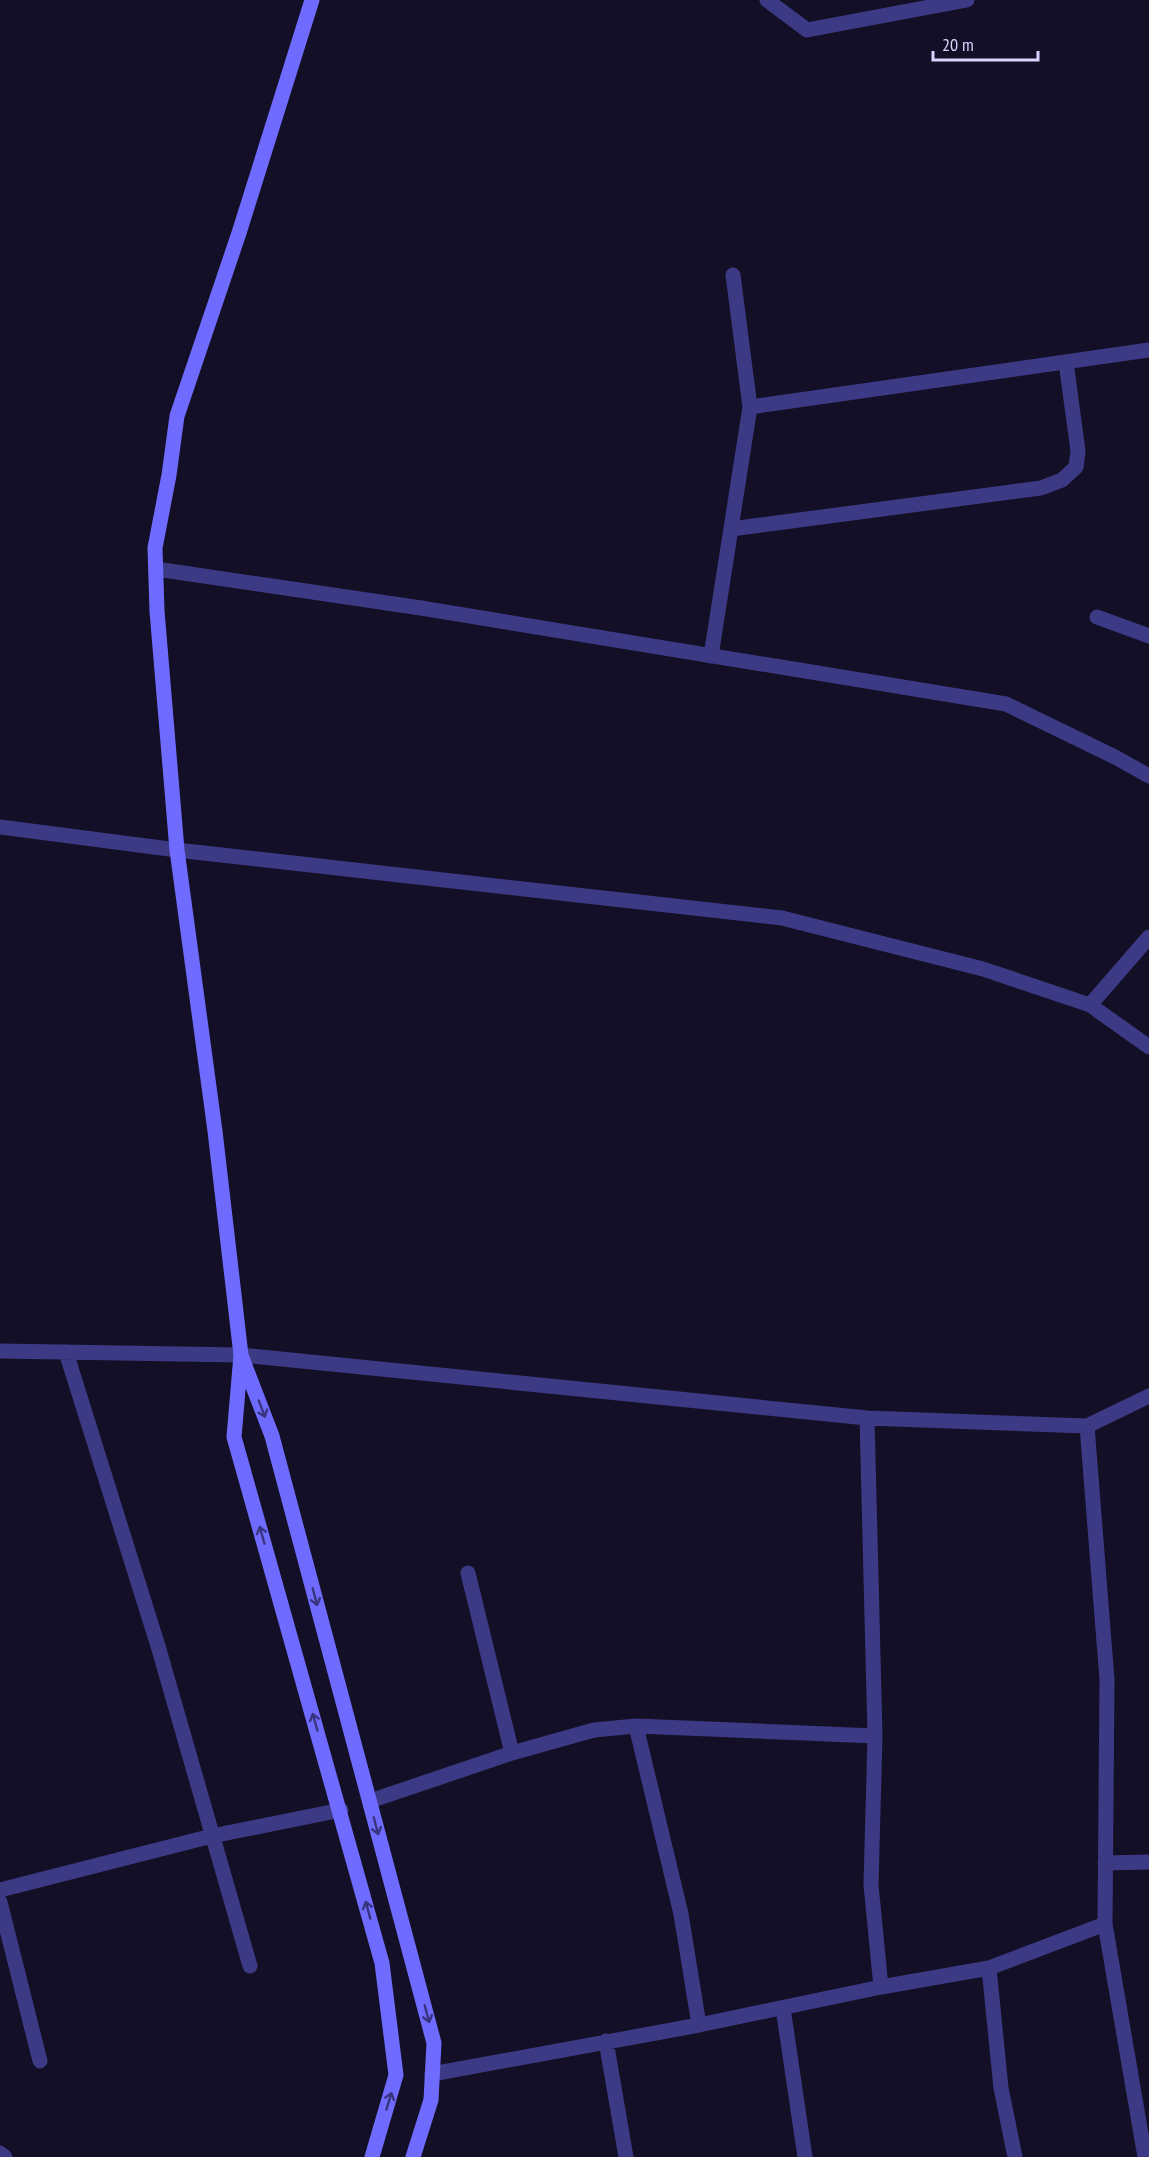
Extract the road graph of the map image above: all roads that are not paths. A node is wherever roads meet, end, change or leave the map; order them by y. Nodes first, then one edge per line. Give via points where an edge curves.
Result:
1 (312, 0) edge
2 (768, 0) edge
3 (967, 0) edge
4 (733, 275) dead end
5 (1149, 350) edge
6 (1066, 362) junction
7 (750, 407) junction
8 (731, 529) junction
9 (156, 569) junction
10 (1096, 617) dead end
11 (1149, 636) edge
12 (711, 656) junction
13 (1149, 776) edge
14 (0, 826) edge
15 (177, 850) junction
16 (1149, 937) edge
17 (1089, 1005) junction
18 (1149, 1047) edge
19 (0, 1351) edge
20 (66, 1352) junction
21 (241, 1355) junction
22 (1149, 1396) edge
23 (867, 1418) junction
24 (1087, 1426) junction
25 (468, 1573) dead end
26 (636, 1726) junction
27 (875, 1736) junction
28 (513, 1754) junction
29 (370, 1801) junction
30 (341, 1810) junction
31 (212, 1836) junction
32 (1149, 1862) edge
33 (1105, 1863) junction
34 (0, 1890) edge
35 (0, 1902) edge
36 (1105, 1924) junction
37 (250, 1966) dead end
38 (989, 1968) junction
39 (881, 1988) junction
40 (783, 2008) junction
41 (699, 2025) junction
42 (606, 2041) junction
43 (40, 2061) dead end
44 (432, 2074) junction
45 (0, 2153) edge
46 (1140, 2156) edge
47 (5, 2157) edge
48 (372, 2157) edge
49 (413, 2157) edge
50 (626, 2157) edge
51 (805, 2157) edge
52 (1015, 2157) edge

1 - 9 street via 177,416 155,548
2 - 3 street via 807,30
4 - 7 street
5 - 6 street
6 - 7 street
6 - 8 street via 1078,451 1076,467 1062,480 1041,488
7 - 8 street
8 - 12 street
9 - 12 street
9 - 15 street
10 - 11 street
12 - 13 street via 1006,704
14 - 15 street
15 - 17 street via 782,918 982,969
15 - 21 street
16 - 17 street
17 - 18 street
19 - 20 street
20 - 21 street
20 - 31 street via 158,1646
21 - 23 street
21 -> 29 street via 273,1436
30 -> 21 street via 234,1437
22 - 24 street
23 - 24 street
23 - 27 street
24 - 33 street via 1107,1680
25 - 28 street
26 - 27 street
26 - 28 street via 594,1730
26 - 41 street via 681,1914
27 - 39 street via 871,1885
28 - 29 street
29 -> 44 street via 435,2043
30 - 31 street
48 -> 30 street via 396,2075 382,1963
31 - 34 street
31 - 37 street
32 - 33 street
33 - 36 street
35 - 43 street
36 - 38 street
36 - 46 street
38 - 39 street
38 - 52 street via 1001,2088
39 - 40 street
40 - 41 street
40 - 51 street
41 - 42 street
42 - 44 street
42 - 50 street
44 - 49 street via 431,2100
45 - 47 street

